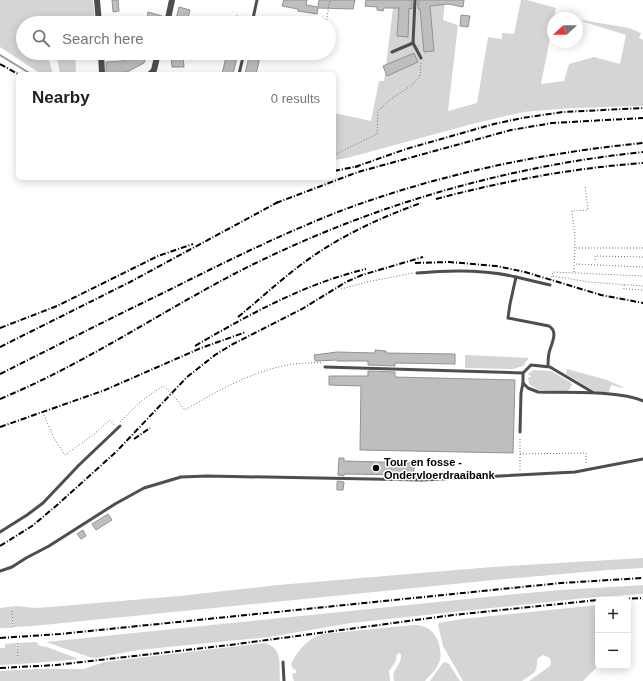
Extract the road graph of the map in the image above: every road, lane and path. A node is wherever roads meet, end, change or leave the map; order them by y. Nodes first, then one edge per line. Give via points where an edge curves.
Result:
1 (97, 0) edge
2 (172, 0) edge
3 (257, 0) edge
4 (330, 0) edge
5 (415, 0) edge
6 (98, 16) edge
7 (169, 16) edge
8 (254, 16) edge
9 (327, 16) edge
10 (413, 43) junction
11 (392, 52) dead end
12 (421, 58) joint
13 (101, 60) edge
14 (156, 60) edge
15 (242, 60) edge
16 (102, 72) edge
17 (152, 72) edge
18 (239, 72) edge
19 (336, 154) edge
20 (585, 186) dead end
21 (575, 248) junction
22 (643, 248) edge
23 (643, 257) edge
24 (595, 260) dead end
25 (575, 264) junction
26 (643, 267) edge
27 (417, 273) joint
28 (574, 273) junction
29 (552, 276) junction
30 (643, 276) edge
31 (516, 277) junction
32 (550, 285) joint
33 (624, 285) junction
34 (643, 286) edge
35 (341, 289) dead end
36 (643, 290) edge
37 (548, 366) junction
38 (325, 367) joint
39 (523, 373) junction
40 (523, 382) junction
41 (594, 393) junction
42 (643, 400) edge
43 (44, 415) dead end
44 (120, 422) dead end
45 (115, 426) dead end
46 (120, 426) dead end
47 (520, 432) joint
48 (520, 454) junction
49 (643, 459) edge
50 (587, 470) junction
51 (520, 474) junction
52 (0, 532) edge
53 (1, 570) edge
54 (12, 611) dead end
55 (13, 628) dead end
56 (17, 643) dead end
57 (18, 658) dead end
58 (283, 662) dead end
59 (284, 681) edge

1 - 6 street
2 - 7 street
3 - 8 lane
4 - 9 path
5 - 10 lane
10 - 11 lane
10 - 12 lane
12 - 19 path via 420,76 378,111 377,134
13 - 16 street
14 - 17 street
15 - 18 lane
20 - 21 path via 588,210 572,211
21 - 22 path
21 - 25 path
23 - 24 path via 595,256
25 - 26 path
25 - 28 path
27 - 31 lane via 489,272
27 - 35 path
28 - 29 path via 553,272
28 - 30 path
29 - 32 path
29 - 33 path
31 - 32 lane
31 - 37 lane via 508,318 552,328 554,335
33 - 34 path
33 - 36 path via 624,289
37 - 39 lane via 531,365
37 - 41 lane
38 - 39 lane
38 - 44 path via 321,362 294,363 253,375 185,410 163,386 140,402
39 - 40 lane
40 - 41 lane via 528,388 538,392
40 - 47 lane
41 - 42 lane
43 - 45 path via 65,455 110,420
46 - 52 lane via 43,503
47 - 48 path
48 - 50 path via 586,453
48 - 51 path
49 - 50 lane
50 - 51 lane
51 - 53 lane via 422,480 207,476 181,478 131,494 49,546 12,567
54 - 55 path
56 - 57 path
58 - 59 lane

